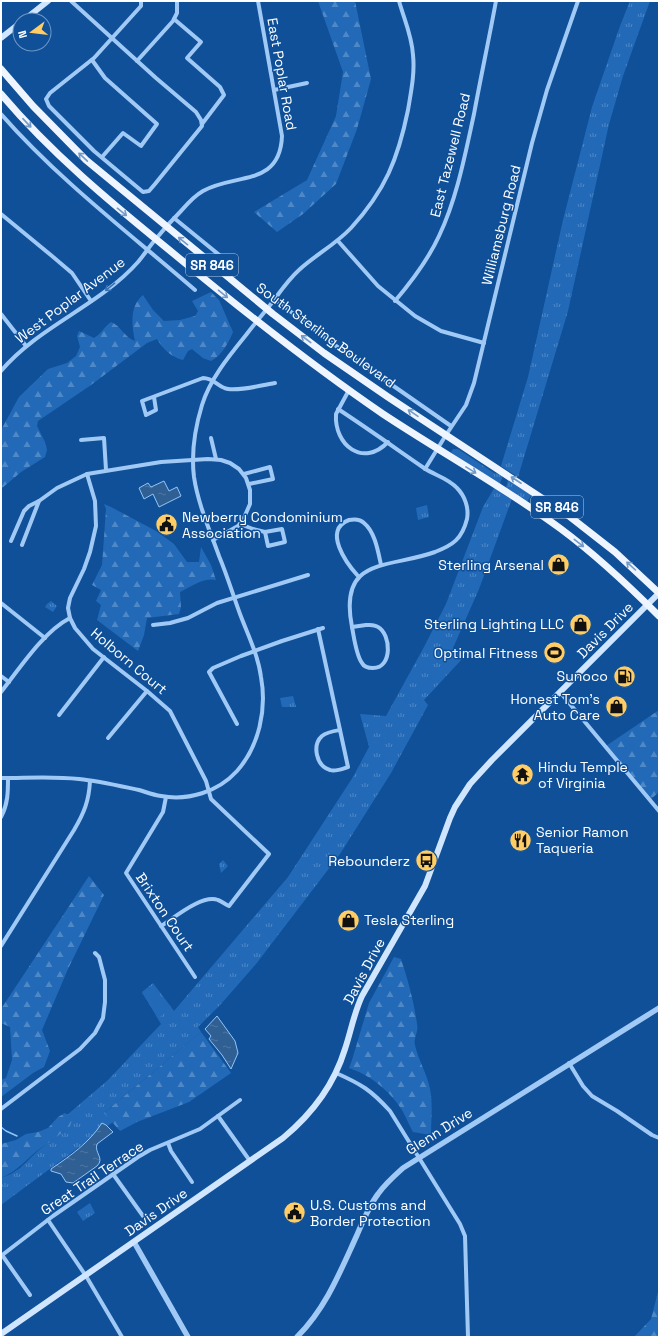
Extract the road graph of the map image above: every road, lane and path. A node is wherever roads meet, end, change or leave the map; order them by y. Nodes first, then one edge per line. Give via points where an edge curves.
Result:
1 (48, 1) edge
2 (71, 1) edge
3 (141, 1) edge
4 (177, 1) edge
5 (258, 1) edge
6 (399, 1) edge
7 (496, 1) edge
8 (578, 1) edge
9 (34, 12) edge
10 (174, 19) junction
11 (12, 29) edge
12 (1, 38) edge
13 (112, 38) junction
14 (92, 60) junction
15 (137, 61) junction
16 (1, 69) edge
17 (307, 83) dead end
18 (274, 90) junction
19 (1, 94) edge
20 (1, 114) edge
21 (202, 125) junction
22 (102, 157) junction
23 (1, 214) edge
24 (174, 218) junction
25 (166, 227) junction
26 (156, 239) junction
27 (338, 241) junction
28 (147, 250) junction
29 (223, 258) dead end
30 (195, 290) dead end
31 (274, 299) junction
32 (395, 300) junction
33 (91, 301) junction
34 (266, 309) junction
35 (1, 314) edge
36 (256, 321) junction
37 (484, 343) junction
38 (26, 346) junction
39 (1, 371) edge
40 (214, 381) junction
41 (275, 383) dead end
42 (349, 390) junction
43 (154, 397) junction
44 (338, 409) junction
45 (451, 426) junction
46 (446, 434) junction
47 (211, 438) dead end
48 (81, 440) dead end
49 (388, 442) junction
50 (438, 450) junction
51 (216, 459) junction
52 (193, 460) junction
53 (426, 469) junction
54 (106, 470) junction
55 (87, 474) junction
56 (244, 474) junction
57 (249, 484) junction
58 (39, 501) junction
59 (240, 524) junction
60 (265, 532) junction
61 (213, 540) junction
62 (11, 541) dead end
63 (22, 545) dead end
64 (381, 565) junction
65 (308, 575) dead end
66 (358, 576) junction
67 (659, 593) edge
68 (234, 597) junction
69 (1, 603) edge
70 (648, 604) junction
71 (659, 616) edge
72 (70, 618) junction
73 (153, 625) dead end
74 (352, 627) junction
75 (44, 638) junction
76 (254, 651) junction
77 (104, 657) junction
78 (1, 676) edge
79 (9, 682) junction
80 (147, 691) junction
81 (1, 692) edge
82 (560, 692) junction
83 (59, 715) dead end
84 (237, 724) dead end
85 (340, 730) junction
86 (108, 738) dead end
87 (1, 778) edge
88 (8, 778) junction
89 (90, 781) junction
90 (208, 791) junction
91 (166, 797) junction
92 (659, 811) edge
93 (1, 817) edge
94 (161, 926) junction
95 (1, 946) edge
96 (95, 953) dead end
97 (195, 977) dead end
98 (659, 1008) edge
99 (569, 1063) junction
100 (336, 1073) junction
101 (240, 1100) dead end
102 (1, 1109) edge
103 (218, 1116) junction
104 (659, 1138) edge
105 (168, 1143) junction
106 (419, 1157) junction
107 (250, 1161) junction
108 (113, 1174) junction
109 (192, 1182) dead end
110 (143, 1216) dead end
111 (48, 1220) junction
112 (134, 1242) junction
113 (2, 1256) edge
114 (86, 1276) junction
115 (30, 1295) dead end
116 (1, 1334) edge
117 (122, 1337) edge
118 (188, 1337) edge
119 (297, 1337) edge
120 (468, 1337) edge

1 - 9 main road
2 - 13 street
3 - 13 street via 141,6
4 - 10 street
5 - 18 street, East Poplar Road
6 - 27 street via 414,63 403,134 394,162 379,192
7 - 32 street, East Tazewell Road via 469,136 449,212 439,238 422,267
8 - 37 street, Williamsburg Road via 565,34 532,143
10 - 15 street
10 - 21 street via 201,42 187,58 220,87 224,95
11 - 12 main road
13 - 14 street
13 - 15 street
14 - 22 street via 50,93 46,100 49,106
14 - 22 street via 105,78 157,124 141,146 123,133
15 - 21 street via 196,112 202,120
25 -> 16 main road, South Sterling Boulevard / SR 846 via 71,145
17 - 18 street
18 - 24 street, East Poplar Road via 282,136 281,149 275,161 254,177 217,185 204,191
19 -> 26 main road, South Sterling Boulevard / SR 846 via 69,166
20 - 28 street via 74,188
21 - 22 street via 149,191 143,192
23 - 33 street via 72,273
24 - 25 street, East Poplar Road
24 - 29 street
25 - 26 street, West Poplar Avenue
34 -> 25 main road, South Sterling Boulevard / SR 846
26 - 28 street, West Poplar Avenue
26 -> 36 main road, South Sterling Boulevard / SR 846
27 - 31 street via 300,269
27 - 32 street via 378,286
28 - 30 street
28 -> 33 street, West Poplar Avenue via 131,269
31 - 34 street
31 - 45 street via 336,346
32 - 37 street via 435,328
33 - 38 street, West Poplar Avenue
34 - 36 street
46 -> 34 main road, South Sterling Boulevard / SR 846 via 388,397
35 - 38 street
36 - 40 street
36 - 42 main road, South Sterling Boulevard / SR 846
37 - 45 street, Williamsburg Road via 466,405
38 - 39 street, West Poplar Avenue
40 - 41 street via 229,389
40 - 43 street via 203,378
40 - 52 street via 202,407
42 - 44 street
42 - 50 main road, South Sterling Boulevard / SR 846
43 - 43 street via 142,401 146,415 156,410
44 - 49 street
44 - 49 street via 338,430 351,450 368,453
45 - 46 street, Williamsburg Road
46 - 50 street, Williamsburg Road
67 -> 46 main road, South Sterling Boulevard / SR 846 via 586,528
47 - 51 street
48 - 54 street via 104,438
49 - 53 street
50 - 53 street, Williamsburg Road
50 -> 70 main road, South Sterling Boulevard / SR 846 via 562,530
51 - 52 street
51 - 56 street via 230,464
52 - 54 street
52 - 61 street via 196,490
53 - 64 street via 453,484 462,494 467,515 462,531 457,540 447,548 419,558
54 - 55 street
55 - 58 street via 57,488
55 - 72 street via 95,501 96,526 84,569 70,598
56 - 57 street
56 - 57 street via 270,467 273,479
57 - 59 street via 250,504
58 - 62 street via 24,511
58 - 63 street
59 - 60 street
59 - 61 street
60 - 60 street via 268,546 285,542 282,529
61 - 68 street
64 - 66 street
64 - 66 street via 375,540 367,526 360,520 348,521 339,528 337,539 344,558
65 - 68 street
66 - 74 street via 349,600
67 - 70 main road, Davis Drive
68 - 73 street via 188,618
68 - 76 street
69 - 75 street
70 - 71 main road, South Sterling Boulevard / SR 846
70 - 82 main road, Davis Drive
72 - 75 street
72 - 77 street, Holborn Court via 84,639
74 - 74 street via 372,625 381,629 388,647 387,659 382,665 371,668 363,666
75 - 79 street
76 - 84 street via 209,672
76 - 85 street via 321,628
76 - 90 street via 263,686 259,729 241,765 226,781
77 - 80 street, Holborn Court
77 - 83 street
78 - 79 street
79 - 81 street
80 - 86 street
80 - 90 street, Holborn Court via 170,711 206,781
82 - 92 street
82 - 100 main road, Davis Drive via 482,770 455,807 425,886 357,1006
85 - 85 street via 323,735 318,741 320,762 330,770 348,767
87 - 88 street
88 - 89 street via 55,777
88 - 93 street via 8,797
89 - 91 street
89 - 95 street via 90,794 85,811
90 - 91 street via 191,796
90 - 94 street, Holborn Court via 210,799 269,854 229,906 218,900 199,902
91 - 94 street, Brixton Court via 163,812 126,873
94 - 97 street, Brixton Court
96 - 102 street via 99,957 105,980 106,1002 103,1018 95,1033 80,1049
98 - 99 street, Glenn Drive
99 - 104 street via 592,1096
99 - 106 street, Glenn Drive
100 - 106 street via 376,1095 390,1110
100 - 107 main road, Davis Drive via 320,1101 308,1115 283,1138
101 - 103 street, Great Trail Terrace
103 - 105 street, Great Trail Terrace via 200,1129
103 - 107 street
105 - 108 street, Great Trail Terrace via 138,1157
105 - 109 street
106 - 119 street, Glenn Drive via 403,1168 377,1195 324,1304
106 - 120 street via 465,1236
107 - 112 main road, Davis Drive
108 - 110 street
108 - 111 street, Great Trail Terrace
111 - 113 street, Great Trail Terrace
111 - 114 street
112 - 114 main road, Davis Drive
112 - 118 street
113 - 115 street
114 - 116 main road, Davis Drive
114 - 117 street

